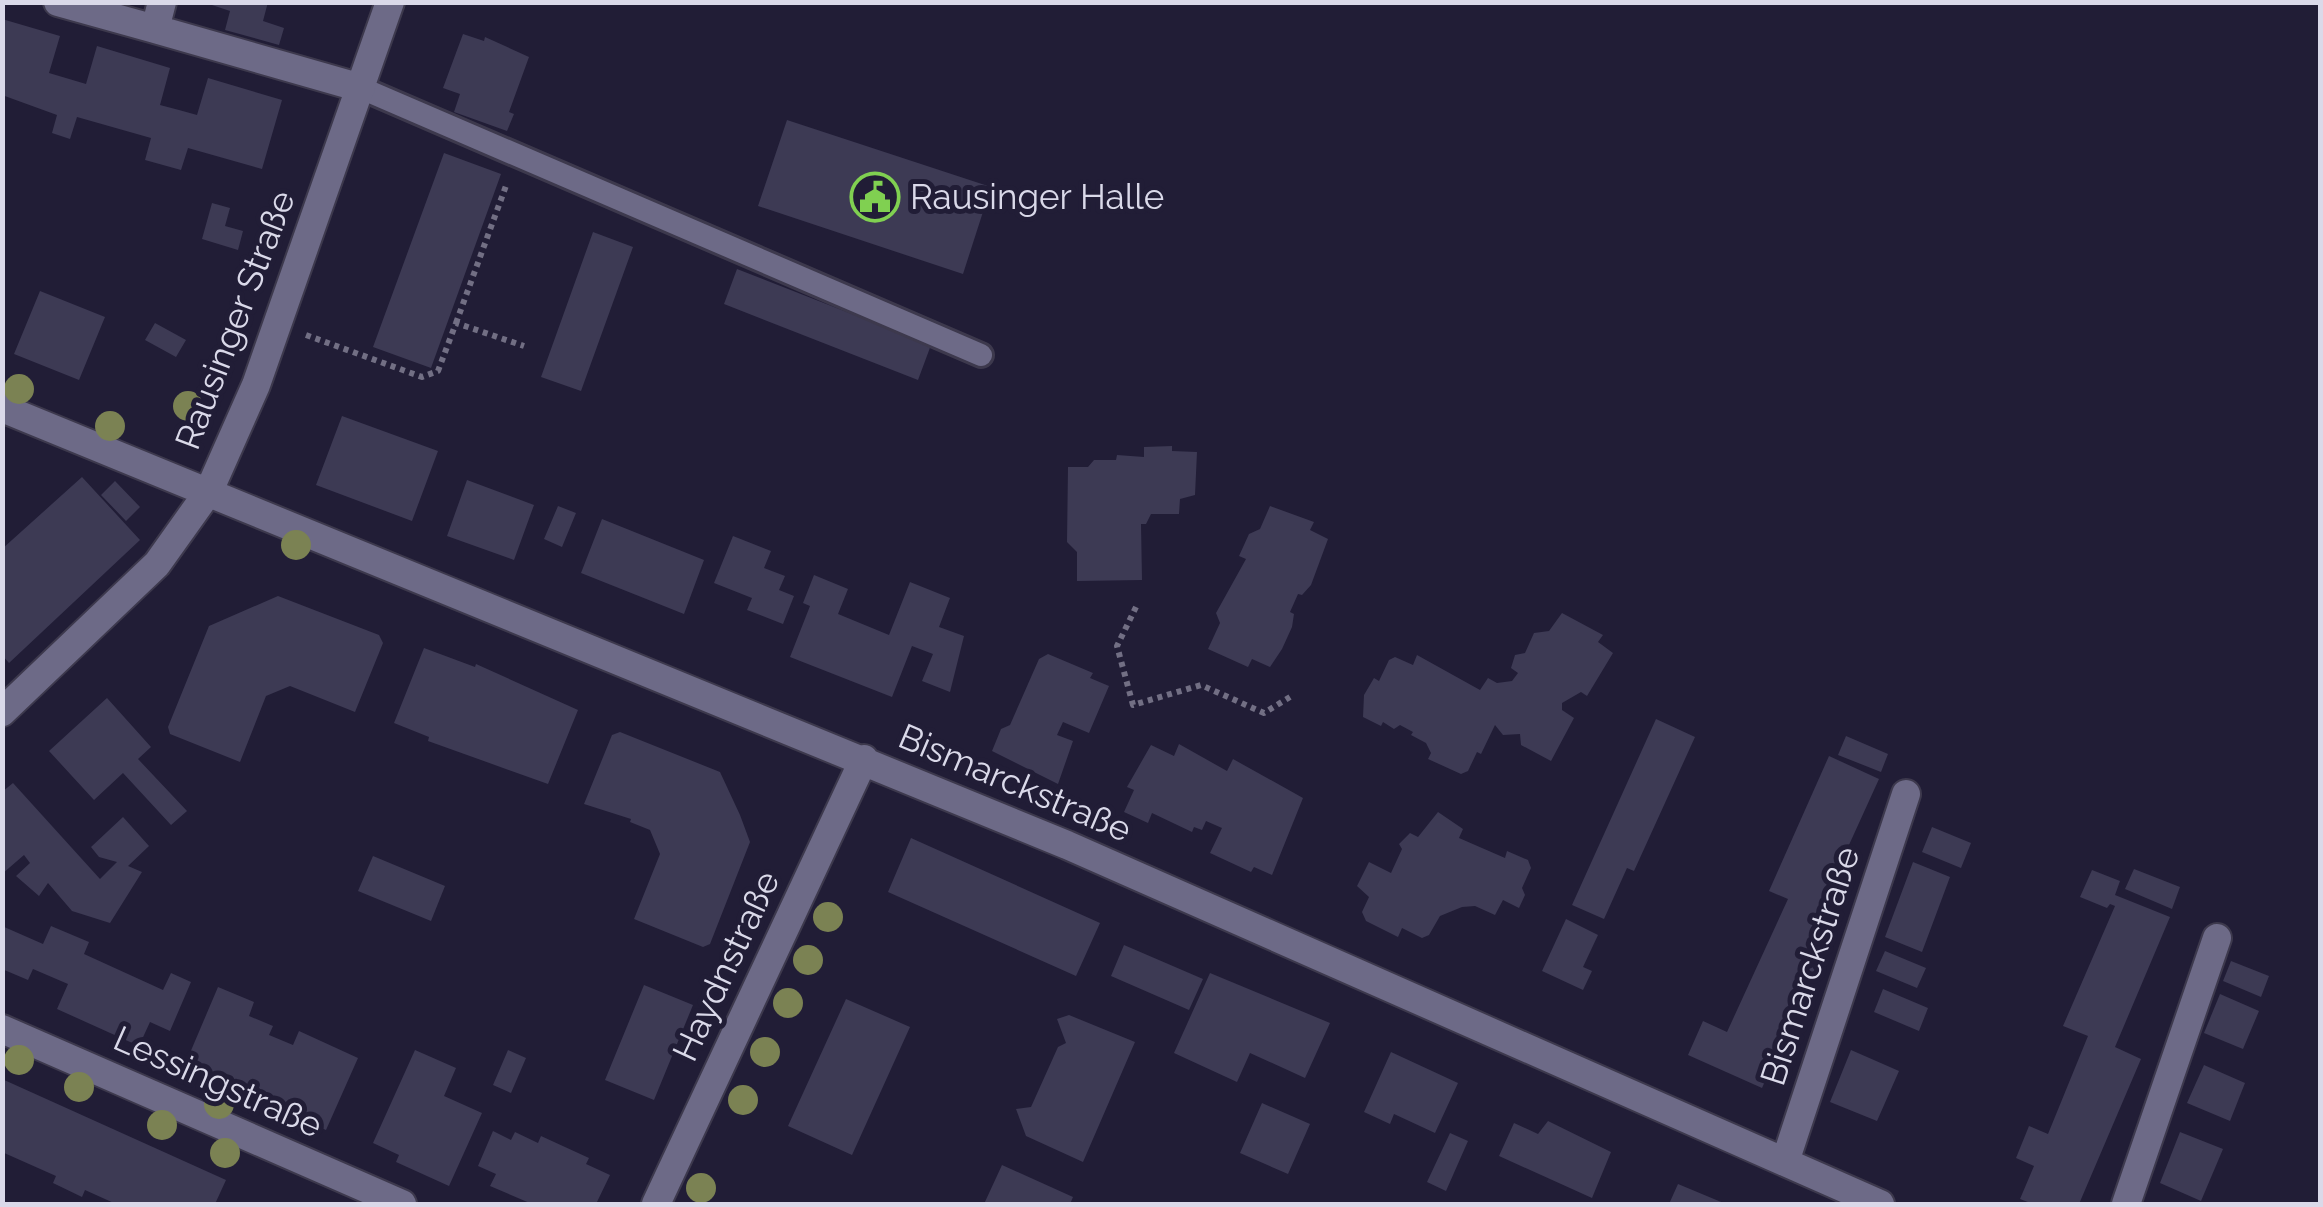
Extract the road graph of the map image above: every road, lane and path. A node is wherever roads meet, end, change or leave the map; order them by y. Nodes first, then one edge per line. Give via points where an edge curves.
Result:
1 (58, 2) edge
2 (390, 2) edge
3 (159, 16) edge
4 (361, 88) junction
5 (517, 156) junction
6 (456, 323) junction
7 (277, 325) junction
8 (524, 346) dead end
9 (981, 355) dead end
10 (2, 408) edge
11 (208, 491) junction
12 (1136, 607) dead end
13 (1290, 697) dead end
14 (2, 712) edge
15 (864, 759) junction
16 (1906, 794) dead end
17 (2217, 938) dead end
18 (2, 1029) edge
19 (1785, 1162) junction
20 (402, 1204) edge
21 (656, 1204) edge
22 (1880, 1204) edge
23 (2126, 1204) edge

1 - 3 street
2 - 4 street, Rausinger Straße
3 - 4 street
4 - 5 lane
4 - 7 street, Rausinger Straße
5 - 6 path
5 - 9 lane
6 - 7 path via 438,371 422,377
6 - 8 path
7 - 11 street, Rausinger Straße
10 - 11 street, Bismarckstraße
11 - 14 street, Rausinger Straße via 158,564
11 - 15 street, Bismarckstraße
12 - 13 path via 1117,646 1134,705 1201,685 1264,713
15 - 19 street, Bismarckstraße
15 - 21 street, Haydnstraße
16 - 19 street, Bismarckstraße
17 - 23 street
18 - 20 street, Lessingstraße
19 - 22 street, Bismarckstraße

